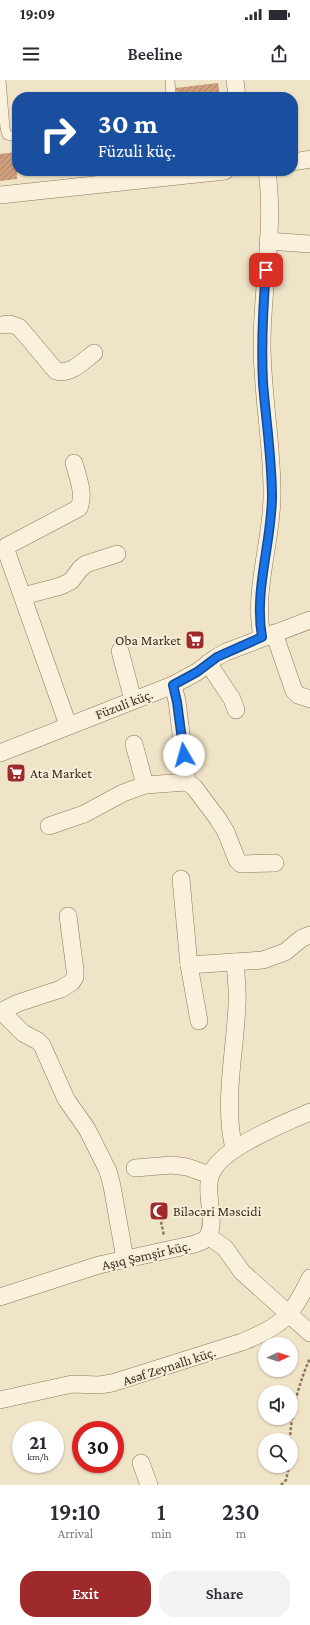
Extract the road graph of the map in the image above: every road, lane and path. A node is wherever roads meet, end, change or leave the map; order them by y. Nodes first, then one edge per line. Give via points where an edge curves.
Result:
1 (1, 80) edge
2 (170, 80) edge
3 (235, 80) edge
4 (171, 92) edge
5 (236, 92) edge
6 (12, 136) edge
7 (310, 159) edge
8 (298, 161) edge
9 (184, 176) edge
10 (267, 176) edge
11 (0, 195) edge
12 (268, 241) junction
13 (310, 244) edge
14 (0, 325) edge
15 (94, 353) dead end
16 (74, 463) dead end
17 (116, 554) dead end
18 (23, 596) junction
19 (310, 620) edge
20 (268, 635) junction
21 (120, 651) dead end
22 (208, 663) junction
23 (173, 685) junction
24 (310, 699) edge
25 (132, 700) junction
26 (236, 710) dead end
27 (68, 725) junction
28 (134, 744) dead end
29 (0, 754) edge
30 (187, 782) junction
31 (145, 785) junction
32 (49, 826) dead end
33 (275, 863) dead end
34 (181, 879) dead end
35 (68, 916) dead end
36 (310, 935) edge
37 (236, 962) junction
38 (189, 965) junction
39 (1, 1012) edge
40 (199, 1021) dead end
41 (310, 1112) edge
42 (234, 1150) junction
43 (135, 1168) dead end
44 (210, 1174) junction
45 (158, 1206) dead end
46 (208, 1236) junction
47 (166, 1250) junction
48 (125, 1259) junction
49 (310, 1278) edge
50 (0, 1297) edge
51 (289, 1314) junction
52 (310, 1333) edge
53 (310, 1358) edge
54 (0, 1400) edge
55 (291, 1433) edge
56 (141, 1463) dead end
57 (288, 1473) edge
58 (149, 1485) edge
59 (281, 1485) edge

1 - 6 lane via 5,128 7,135
2 - 4 lane
3 - 5 street
7 - 8 street
9 - 11 street
10 - 12 street via 270,214
12 - 13 street
12 - 20 street via 262,343 272,498 259,605 259,623
14 - 15 street via 10,324 19,327 56,371 63,373 71,370
16 - 18 street via 81,489 82,501 78,508 7,546 7,553
17 - 18 street via 86,564 71,581 61,586
18 - 27 street
19 - 20 street, Füzuli küç.
20 - 22 street, Füzuli küç. via 226,652
20 - 24 street via 294,690 298,695
21 - 25 street
22 - 23 street, Füzuli küç.
22 - 26 street via 232,699
23 - 25 street, Füzuli küç.
23 - 30 street
25 - 27 street, Füzuli küç.
27 - 29 street, Füzuli küç.
28 - 31 street
30 - 31 street
30 - 33 street via 194,786 218,819 241,864
31 - 32 street via 123,793 84,814
34 - 38 street
35 - 39 street via 75,970 72,982 61,989 18,1003
36 - 37 street via 302,938 285,952 262,960
37 - 38 street
37 - 42 street via 237,1004 230,1085
38 - 40 street
39 - 48 street via 23,1033 38,1040 42,1045 66,1099 85,1125 108,1170
41 - 42 street
42 - 44 street via 215,1166
43 - 44 street via 172,1165
44 - 46 street, Aşıq Şəmşir küç.
45 - 47 path
46 - 47 street, Aşıq Şəmşir küç. via 195,1244
46 - 51 street via 225,1248 242,1272
47 - 48 street, Aşıq Şəmşir küç.
48 - 50 street, Aşıq Şəmşir küç.
49 - 51 street, Asəf Zeynallı küç.
51 - 52 street
51 - 54 street, Asəf Zeynallı küç. via 274,1328 242,1342 122,1381 99,1385 72,1384
53 - 55 path via 301,1377
56 - 58 street
57 - 59 path via 286,1480

